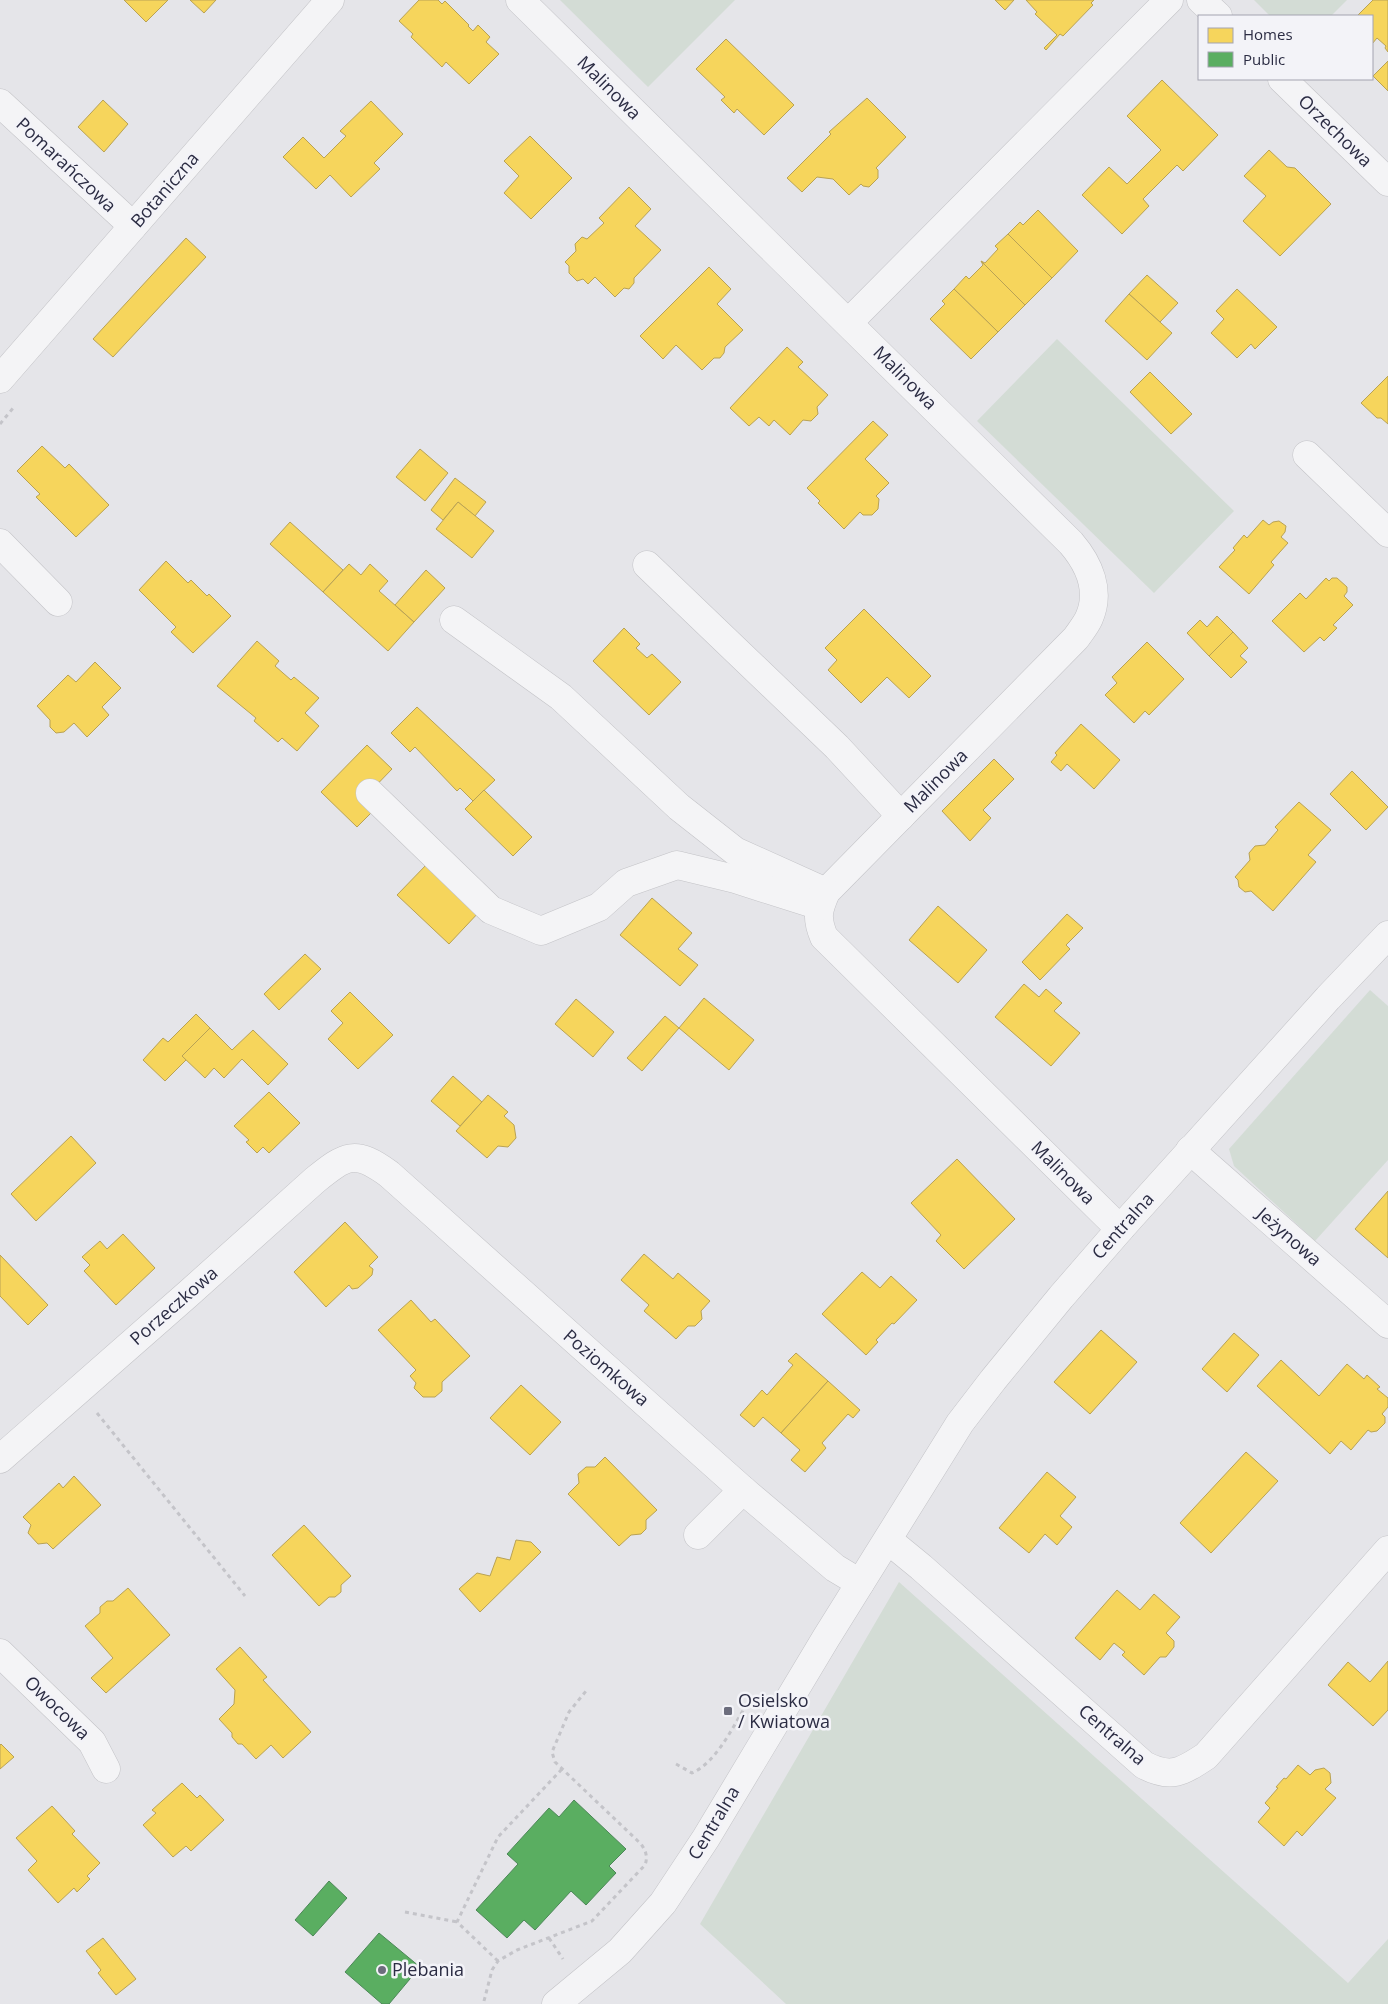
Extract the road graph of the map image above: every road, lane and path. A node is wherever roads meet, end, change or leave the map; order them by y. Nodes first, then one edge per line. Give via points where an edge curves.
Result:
1 (330, 0) edge
2 (520, 0) edge
3 (1169, 0) edge
4 (1201, 0) edge
5 (1217, 15) edge
6 (1283, 80) edge
7 (0, 103) edge
8 (1388, 182) edge
9 (133, 226) junction
10 (849, 322) junction
11 (0, 379) edge
12 (1307, 455) dead end
13 (1388, 533) edge
14 (0, 543) edge
15 (647, 565) dead end
16 (58, 602) dead end
17 (454, 620) dead end
18 (370, 793) dead end
19 (901, 816) junction
20 (823, 899) junction
21 (1388, 935) edge
22 (1190, 1150) junction
23 (350, 1157) joint
24 (1120, 1229) junction
25 (1388, 1324) edge
26 (78, 1389) junction
27 (0, 1459) edge
28 (743, 1490) junction
29 (698, 1535) dead end
30 (888, 1540) junction
31 (1388, 1550) edge
32 (860, 1583) junction
33 (245, 1596) dead end
34 (0, 1653) edge
35 (586, 1691) dead end
36 (748, 1702) dead end
37 (676, 1764) dead end
38 (106, 1769) dead end
39 (562, 1769) junction
40 (405, 1912) dead end
41 (457, 1922) junction
42 (549, 1938) junction
43 (498, 1961) junction
44 (566, 1963) dead end
45 (484, 2000) dead end
46 (556, 2004) edge

1 - 9 street, Botaniczna
2 - 10 street, Malinowa
3 - 10 street
4 - 5 street
6 - 8 street, Orzechowa
7 - 9 street, Pomarańczowa
9 - 11 street, Botaniczna
10 - 19 street, Malinowa via 1071,543 1083,556 1092,578 1094,598 1089,618 1076,638
12 - 13 street
14 - 16 street
15 - 19 street via 837,747
17 - 20 street via 561,697 679,807 736,851
18 - 20 street via 491,910 541,931 599,907 626,883 677,866
19 - 20 street, Malinowa
20 - 24 street, Malinowa via 818,923 824,937
21 - 22 street, Centralna
22 - 24 street, Centralna
22 - 25 street, Jeżynowa
23 - 26 street, Porzeczkowa via 336,1163 315,1180
23 - 28 street, Poziomkowa via 365,1159 388,1174
24 - 30 street, Centralna via 960,1423
26 - 27 street, Porzeczkowa
26 - 33 path
28 - 29 street
28 - 32 street, Poziomkowa via 835,1568
30 - 31 street, Centralna via 1144,1765 1158,1772 1176,1772 1206,1756
30 - 32 street, Centralna
32 - 46 street, Centralna via 706,1838 663,1903 620,1951
34 - 38 street, Owocowa via 92,1742
35 - 39 path via 569,1712 552,1752 554,1762
36 - 37 path via 717,1752 701,1769 692,1773
39 - 41 path via 498,1837
39 - 42 path via 641,1844 646,1860 645,1865 592,1920
40 - 41 path
41 - 43 path
42 - 43 path
42 - 44 path
43 - 45 path via 492,1970

